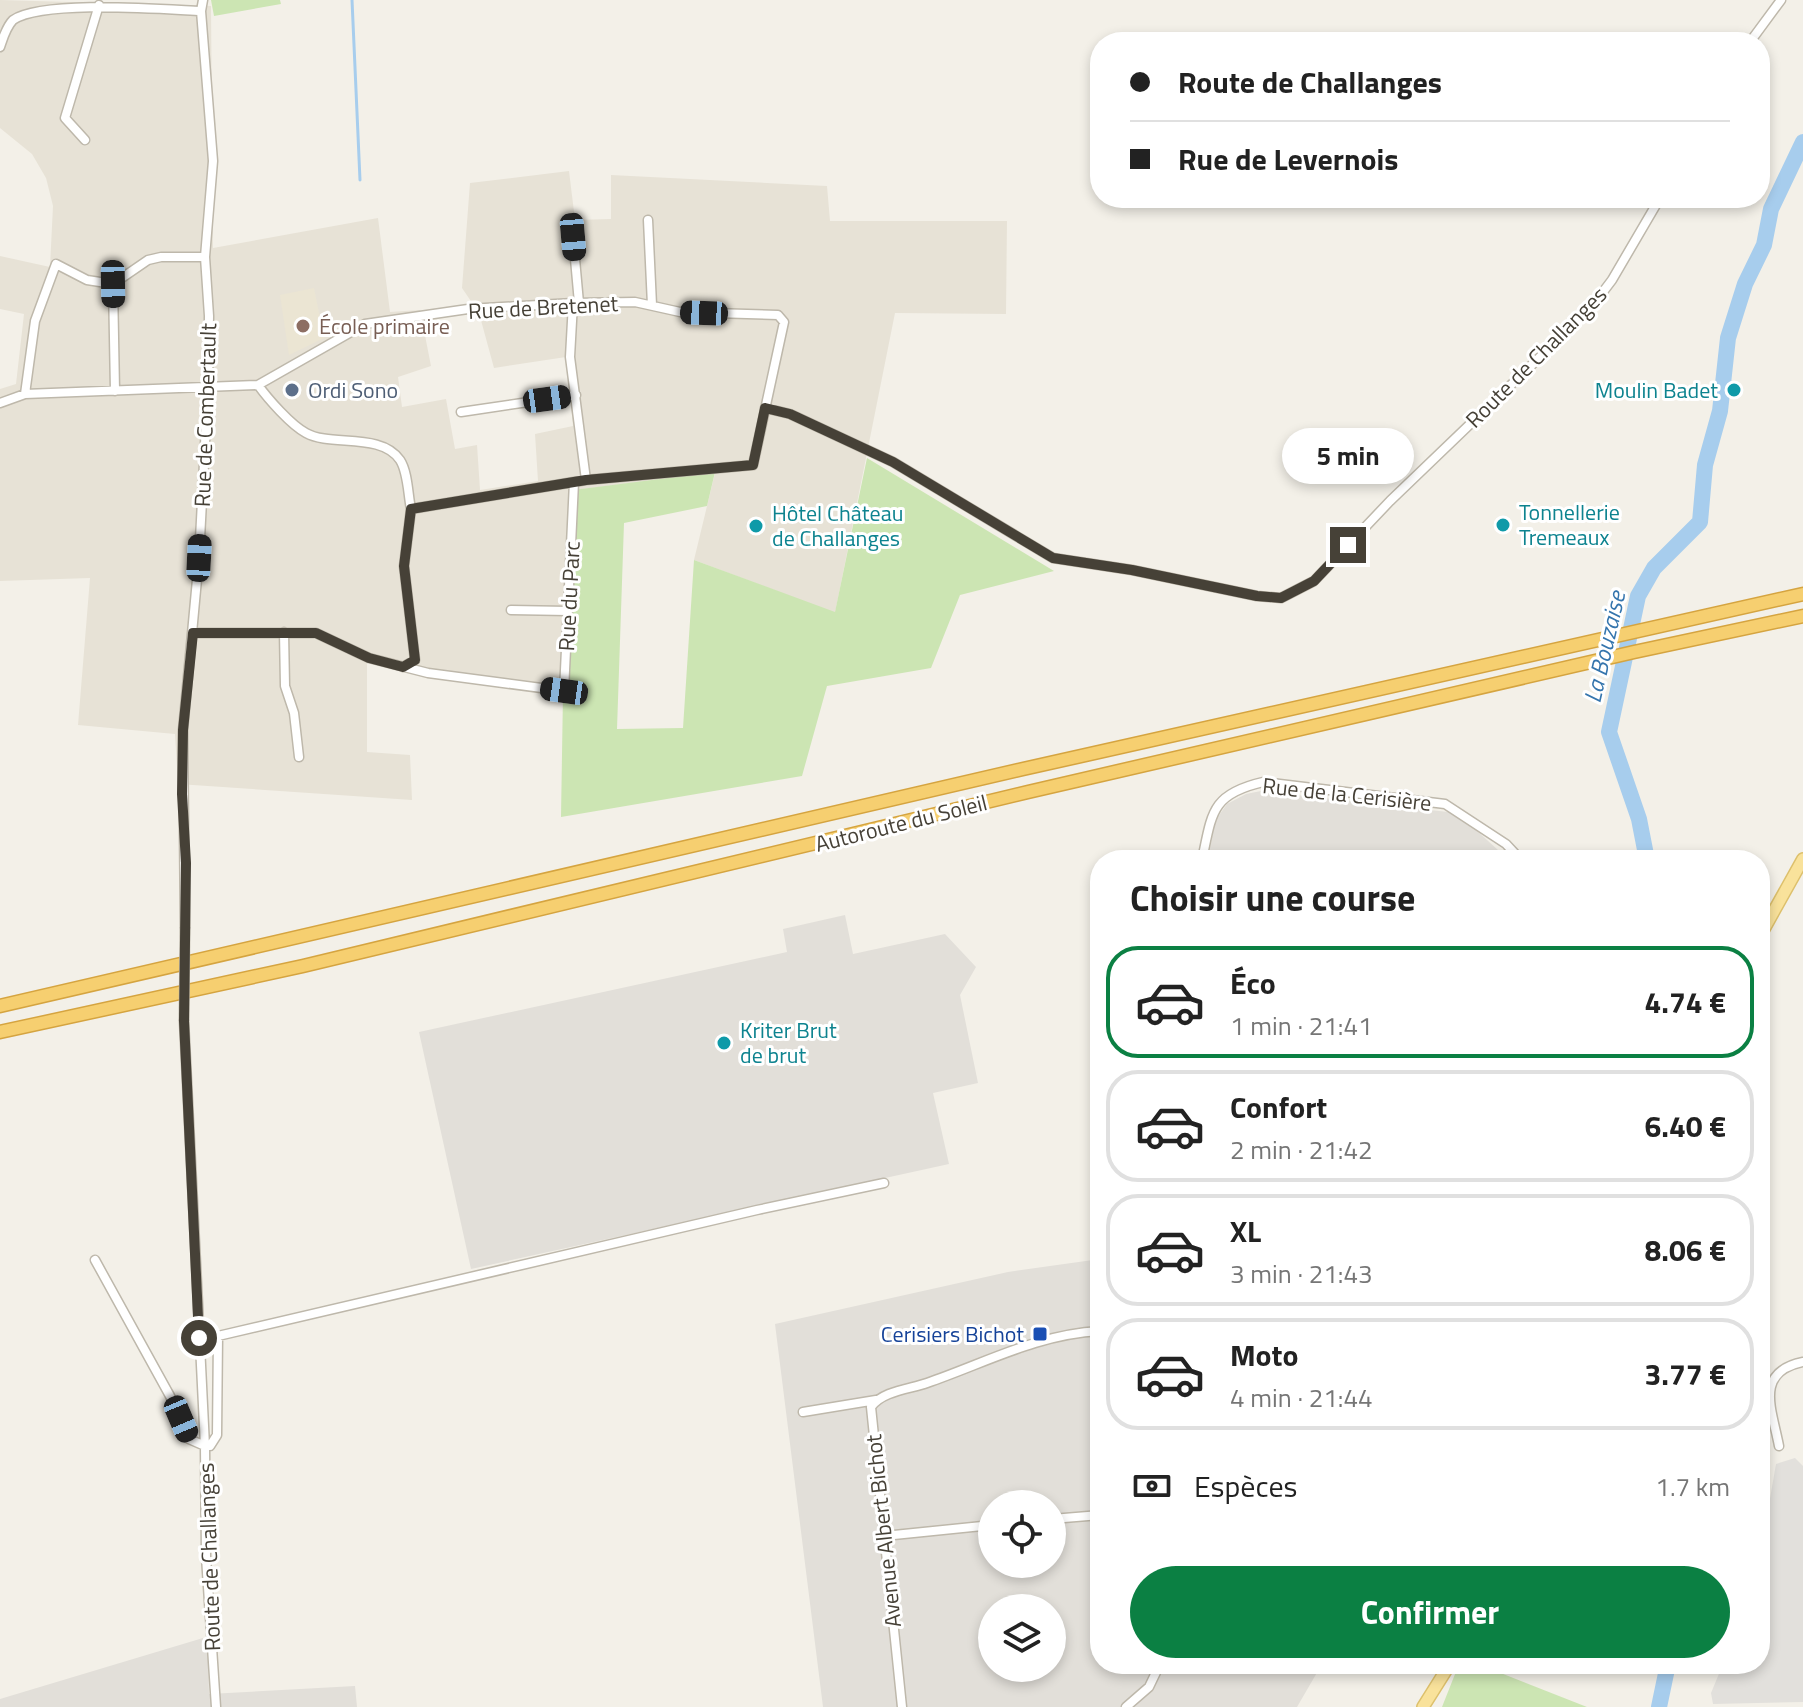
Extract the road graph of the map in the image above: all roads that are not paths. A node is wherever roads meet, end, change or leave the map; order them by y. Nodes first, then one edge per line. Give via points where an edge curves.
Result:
1 (203, 0) edge
2 (1781, 0) edge
3 (99, 5) junction
4 (201, 11) junction
5 (1757, 32) edge
6 (2, 37) edge
7 (0, 47) edge
8 (85, 140) dead end
9 (1654, 208) edge
10 (648, 220) dead end
11 (573, 237) dead end
12 (205, 257) junction
13 (113, 284) junction
14 (576, 303) junction
15 (652, 305) junction
16 (258, 385) junction
17 (208, 387) junction
18 (115, 391) junction
19 (25, 394) junction
20 (576, 395) junction
21 (0, 403) edge
22 (765, 408) junction
23 (461, 412) dead end
24 (586, 480) junction
25 (574, 482) junction
26 (411, 509) junction
27 (1803, 594) edge
28 (511, 610) dead end
29 (568, 611) junction
30 (1803, 619) edge
31 (284, 632) junction
32 (193, 633) junction
33 (403, 667) junction
34 (299, 757) dead end
35 (1204, 850) edge
36 (1512, 850) edge
37 (1803, 859) edge
38 (1770, 918) edge
39 (185, 927) joint
40 (0, 1006) edge
41 (0, 1032) edge
42 (884, 1183) dead end
43 (95, 1260) dead end
44 (1090, 1333) edge
45 (218, 1336) junction
46 (199, 1338) junction
47 (1803, 1362) edge
48 (876, 1400) junction
49 (803, 1412) dead end
50 (205, 1446) junction
51 (1779, 1446) dead end
52 (1090, 1516) edge
53 (1066, 1518) edge
54 (978, 1526) edge
55 (884, 1536) junction
56 (1155, 1674) edge
57 (1444, 1674) edge
58 (216, 1707) edge
59 (902, 1707) edge
60 (1126, 1707) edge
61 (1423, 1707) edge

1 - 4 street, Rue de Combertault
2 - 5 street
3 - 4 street
3 - 6 street via 61,3 29,11 15,18
3 - 8 street via 65,118
4 - 12 street, Rue de Combertault via 213,161
6 - 7 street
9 - 22 street, Route de Challanges via 1590,309 1314,581 1281,598 1053,558 893,462 790,414
10 - 15 street
11 - 14 street
12 - 13 street via 148,260
12 - 17 street, Rue de Combertault
13 - 18 street
13 - 19 street via 87,280 56,264 35,321
14 - 15 street, Rue de Bretenet
14 - 16 street, Rue de Bretenet via 468,309 365,324
14 - 20 street via 570,357
15 - 22 street, Rue de Bretenet via 680,312 778,315 784,322
16 - 17 street
16 - 26 street via 307,434 392,452 402,462
17 - 18 street
17 - 32 street, Rue de Combertault
18 - 19 street
19 - 21 street
20 - 23 street
20 - 24 street
22 - 24 street via 753,465
24 - 25 street
25 - 26 street
25 - 29 street, Rue du Parc
26 - 33 street via 404,566 415,660
27 - 40 highway, Autoroute du Soleil
28 - 29 street
29 - 33 street, Rue du Parc via 564,691
30 - 41 highway, Autoroute du Soleil via 1612,657 497,921
31 - 32 street
31 - 33 street via 316,633
31 - 34 street via 285,686
32 - 39 street, Rue de Combertault via 183,730
35 - 36 street, Rue de la Cerisière via 1212,813 1222,800 1263,782 1445,804
37 - 38 main road
39 - 46 street, Route de Challanges, bridge via 184,1021
42 - 45 street
43 - 50 street via 189,1439
44 - 48 street via 1042,1340
45 - 46 street
45 - 50 street via 217,1435
46 - 50 street, Route de Challanges
47 - 51 street via 1786,1366 1772,1379
48 - 49 street
48 - 55 street, Avenue Albert Bichot via 871,1416
50 - 58 street, Route de Challanges
52 - 53 street
54 - 55 street
55 - 59 street, Avenue Albert Bichot
56 - 60 street
57 - 61 main road

